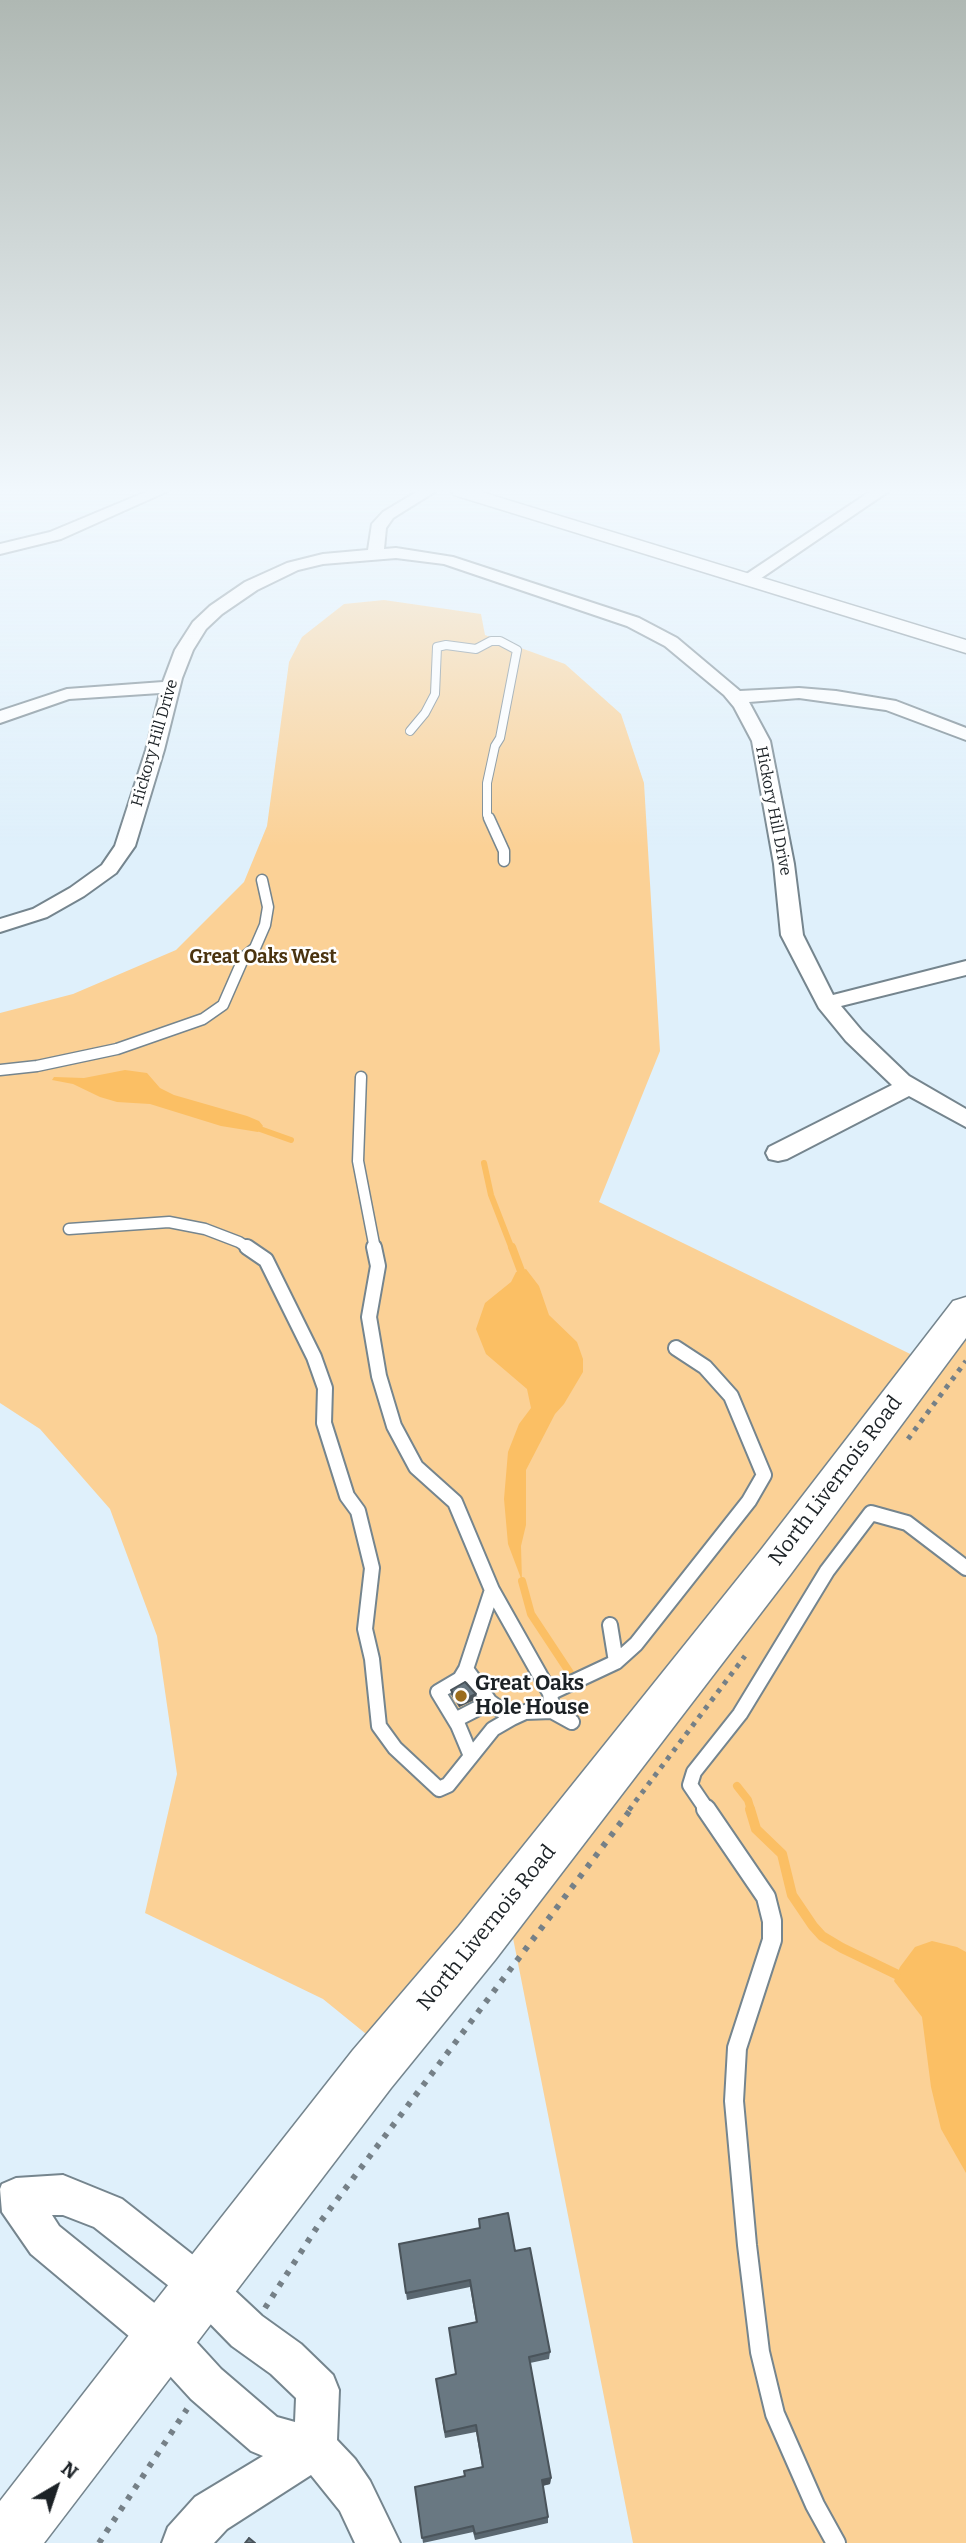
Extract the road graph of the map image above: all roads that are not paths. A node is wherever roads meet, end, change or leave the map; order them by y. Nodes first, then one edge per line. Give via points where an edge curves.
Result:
1 (220, 610) edge
2 (596, 610) edge
3 (843, 610) edge
4 (966, 648) edge
5 (170, 687) junction
6 (736, 697) junction
7 (0, 717) edge
8 (410, 732) dead end
9 (966, 734) edge
10 (504, 861) dead end
11 (262, 880) dead end
12 (0, 926) edge
13 (966, 968) edge
14 (827, 1003) junction
15 (0, 1070) edge
16 (361, 1077) dead end
17 (909, 1086) junction
18 (966, 1119) edge
19 (778, 1153) dead end
20 (69, 1229) dead end
21 (966, 1311) edge
22 (676, 1348) dead end
23 (966, 1568) edge
24 (492, 1590) junction
25 (610, 1625) dead end
26 (616, 1662) junction
27 (466, 1669) junction
28 (550, 1693) junction
29 (490, 1702) junction
30 (552, 1711) junction
31 (512, 1718) junction
32 (455, 1720) junction
33 (572, 1722) dead end
34 (471, 1756) junction
35 (8, 2193) edge
36 (202, 2287) junction
37 (163, 2337) junction
38 (315, 2448) junction
39 (6, 2543) edge
40 (184, 2543) edge
41 (378, 2543) edge
42 (836, 2543) edge

1 - 5 street, Hickory Hill Drive via 199,626
2 - 6 street, Hickory Hill Drive via 671,642
3 - 4 street
5 - 7 street via 67,694
5 - 12 street, Hickory Hill Drive via 125,846 109,869 40,913
6 - 9 street via 836,696 890,705
6 - 14 street, Hickory Hill Drive via 761,741 785,864 792,935
8 - 10 lane via 435,694 438,647 476,649 500,641 517,650 487,783 487,815
11 - 15 lane via 268,907 265,925 255,948 244,957 223,1005 203,1019 117,1049
13 - 14 street
14 - 17 street, Hickory Hill Drive via 853,1036
16 - 24 lane via 358,1161 378,1266 369,1317 379,1376 394,1426 416,1467 455,1502
17 - 18 street, Hickory Hill Drive
17 - 19 street
20 - 34 lane via 169,1222 239,1242 266,1260 325,1388 324,1423 347,1496 358,1511 372,1568 365,1629 379,1726 395,1748 439,1789
21 - 36 main road, North Livernois Road via 775,1563
22 - 26 lane via 705,1367 731,1396 764,1475 749,1501 636,1644
23 - 42 lane via 906,1523 871,1513 827,1571 740,1714 694,1772 690,1785 766,1897 772,1921 772,1940 737,2048 734,2101 747,2245 760,2352 775,2414
24 - 27 lane
24 - 28 lane
25 - 26 lane
26 - 28 lane
27 - 29 lane
27 - 32 lane via 460,1679 438,1692
28 - 30 lane
29 - 31 lane
29 - 32 lane
30 - 31 lane via 525,1712
30 - 33 lane
31 - 34 lane via 493,1729
32 - 34 lane
35 - 36 street via 63,2195 108,2213
35 - 37 street via 45,2239
36 - 37 main road, North Livernois Road
36 - 38 street via 318,2390
37 - 38 street via 206,2384 266,2437
37 - 39 main road, North Livernois Road
38 - 40 street via 211,2513
38 - 41 street via 340,2474

